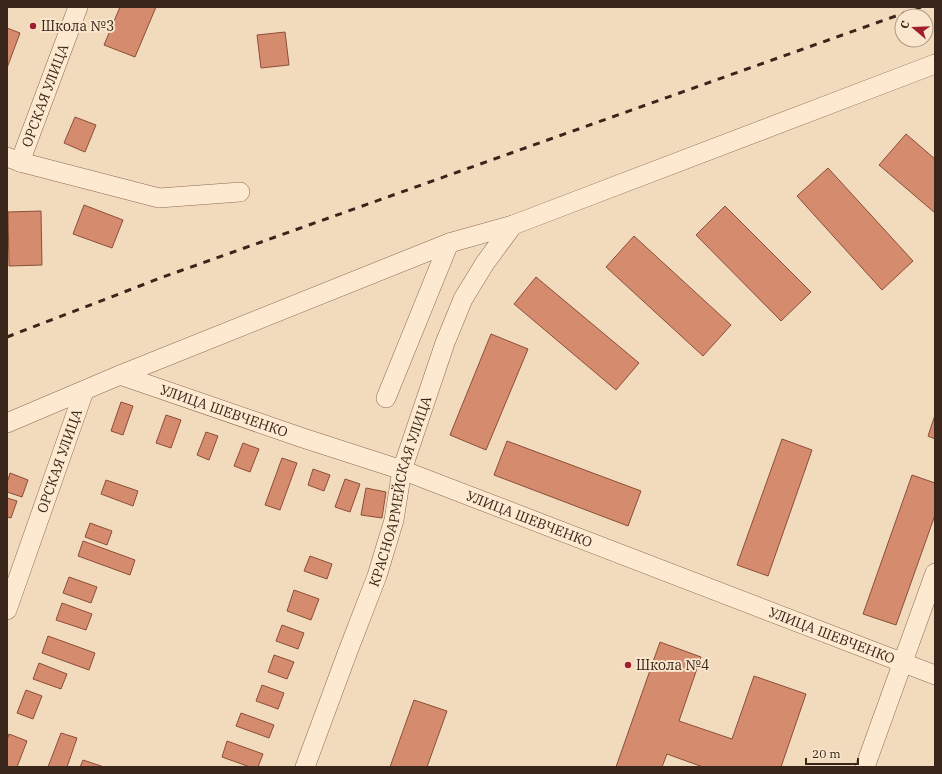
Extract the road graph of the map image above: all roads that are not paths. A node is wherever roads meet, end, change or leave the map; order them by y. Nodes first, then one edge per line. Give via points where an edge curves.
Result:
1 (78, 7) edge
2 (935, 64) edge
3 (13, 160) edge
4 (240, 192) dead end
5 (513, 225) junction
6 (449, 243) junction
7 (120, 375) junction
8 (84, 391) junction
9 (386, 398) dead end
10 (7, 423) edge
11 (402, 470) junction
12 (935, 573) edge
13 (7, 610) edge
14 (902, 664) junction
15 (935, 676) edge
16 (306, 767) edge
17 (865, 767) edge

1 - 3 street, ОРСКАЯ УЛИЦА
2 - 5 street
3 - 4 street via 159,198
5 - 6 street
5 - 11 street, КРАСНОАРМЕЙСКАЯ УЛИЦА via 485,263 463,300 445,343
6 - 7 street
6 - 9 street
7 - 8 street
7 - 11 street, УЛИЦА ШЕВЧЕНКО
8 - 10 street, ОРСКАЯ УЛИЦА
8 - 13 street, ОРСКАЯ УЛИЦА
11 - 14 street, УЛИЦА ШЕВЧЕНКО
11 - 16 street, КРАСНОАРМЕЙСКАЯ УЛИЦА via 394,520 377,576
12 - 14 street
14 - 15 street, УЛИЦА ШЕВЧЕНКО
14 - 17 street

